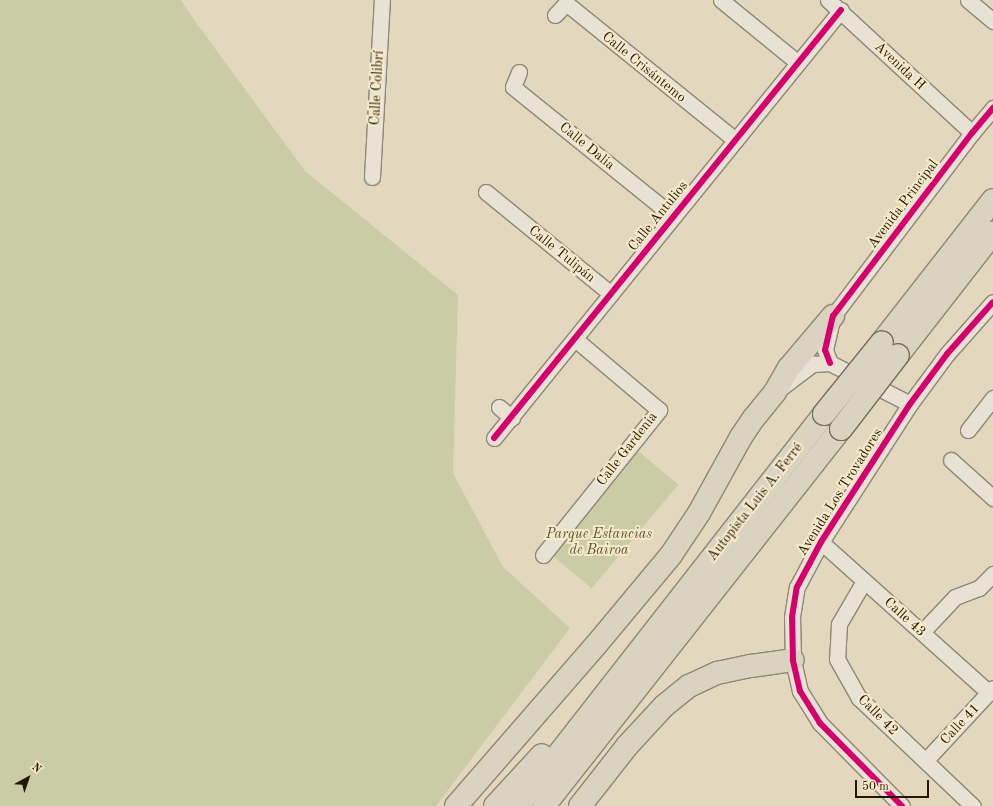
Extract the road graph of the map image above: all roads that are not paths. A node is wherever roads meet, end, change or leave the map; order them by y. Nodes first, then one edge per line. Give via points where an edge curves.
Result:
1 (382, 0) edge
2 (721, 0) edge
3 (828, 0) edge
4 (968, 0) edge
5 (841, 10) junction
6 (555, 15) dead end
7 (993, 20) edge
8 (798, 62) junction
9 (520, 72) dead end
10 (993, 108) edge
11 (972, 133) junction
12 (735, 140) junction
13 (372, 177) dead end
14 (486, 192) dead end
15 (993, 200) edge
16 (673, 216) junction
17 (993, 233) edge
18 (611, 294) junction
19 (993, 302) edge
20 (833, 316) junction
21 (575, 339) junction
22 (890, 349) junction
23 (830, 363) junction
24 (774, 392) junction
25 (993, 398) edge
26 (910, 404) junction
27 (499, 408) dead end
28 (512, 418) junction
29 (968, 430) dead end
30 (494, 438) dead end
31 (951, 460) dead end
32 (993, 498) edge
33 (821, 542) junction
34 (543, 555) dead end
35 (993, 574) edge
36 (864, 581) junction
37 (922, 632) junction
38 (793, 660) junction
39 (991, 691) edge
40 (631, 696) junction
41 (590, 712) junction
42 (926, 760) junction
43 (456, 806) edge
44 (495, 806) edge
45 (518, 806) edge
46 (544, 806) edge
47 (560, 806) edge
48 (580, 806) edge
49 (902, 806) edge
50 (973, 806) edge

1 - 13 street, Calle Colibrí
2 - 8 street
3 - 5 street, Avenida H
4 - 7 street
5 - 8 street, Calle Antulios
5 - 11 street, Avenida H
6 - 12 street, Calle Crisántemo via 566,3
8 - 12 street, Calle Antulios
9 - 16 street, Calle Dalia via 513,87
10 - 11 street, Avenida Principal
11 - 20 street, Avenida Principal
12 - 16 street, Calle Antulios
14 - 18 street, Calle Tulipán via 510,219
15 - 22 highway, Autopista Luis A. Ferré
16 - 18 street, Calle Antulios
17 - 22 highway, Autopista Luis A. Ferré
18 - 21 street, Calle Antulios
19 - 26 street, Avenida Los Trovadores via 947,354
20 - 23 street via 825,350
20 - 24 highway via 789,368
21 - 28 street, Calle Antulios
21 - 34 street, Calle Gardenia via 659,410
22 - 40 highway, Autopista Luis A. Ferré, bridge via 841,429
22 - 41 highway, Autopista Luis A. Ferré, bridge via 824,414
23 - 24 street via 813,364
23 - 26 street
24 - 43 highway via 741,438 699,513 671,555
25 - 29 street
26 - 33 street, Avenida Los Trovadores
27 - 28 street
28 - 30 street, Calle Antulios
31 - 32 street
33 - 36 street, Calle 43
33 - 38 street, Avenida Los Trovadores via 797,587 792,617
35 - 37 street via 979,588 955,597
36 - 37 street, Calle 43
36 - 42 street, Calle 42 via 839,624 837,659 859,698
37 - 39 street, Calle 43
38 - 48 highway via 717,673 689,686 664,706 627,746
38 - 49 street, Avenida Los Trovadores via 800,691 820,723
39 - 42 street, Calle 41
40 - 46 highway, Autopista Luis A. Ferré
40 - 47 highway via 607,743
41 - 44 highway via 560,735
41 - 45 highway, Autopista Luis A. Ferré
42 - 50 street, Calle 42

